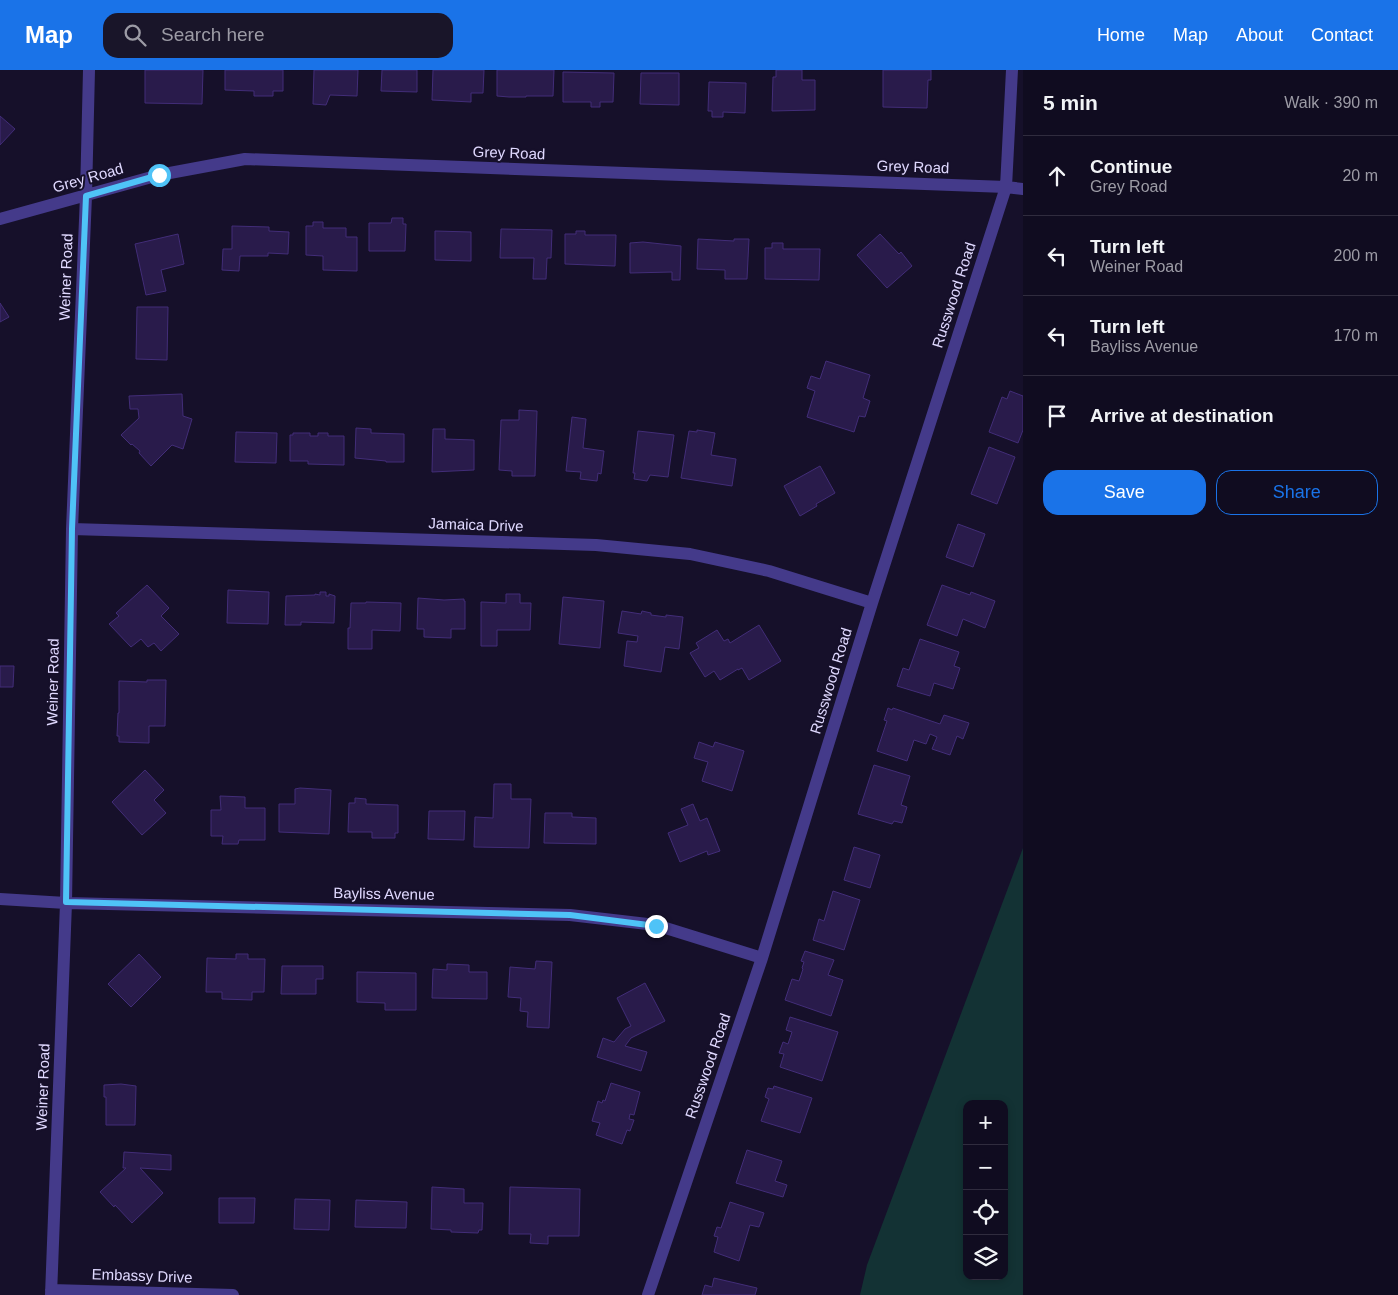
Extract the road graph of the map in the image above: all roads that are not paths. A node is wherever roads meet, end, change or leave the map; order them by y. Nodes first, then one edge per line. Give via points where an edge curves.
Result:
1 (89, 70) edge
2 (1012, 70) edge
3 (1006, 187) junction
4 (1023, 189) edge
5 (86, 196) junction
6 (0, 219) edge
7 (72, 529) junction
8 (872, 603) junction
9 (0, 899) edge
10 (66, 902) junction
11 (762, 958) junction
12 (51, 1292) edge
13 (233, 1295) edge
14 (648, 1295) edge

1 - 5 street, Weiner Road
2 - 3 street, Russwood Road
3 - 4 street, Grey Road
3 - 5 street, Grey Road via 245,159 159,175
3 - 8 street, Russwood Road
5 - 6 street, Grey Road
5 - 7 street, Weiner Road
7 - 8 street, Jamaica Drive via 596,545 690,554 760,569
7 - 10 street, Weiner Road
8 - 11 street, Russwood Road
9 - 10 street, Bayliss Avenue
10 - 11 street, Bayliss Avenue via 570,915 656,926
10 - 12 street, Weiner Road
11 - 14 street, Russwood Road
12 - 13 street, Embassy Drive

